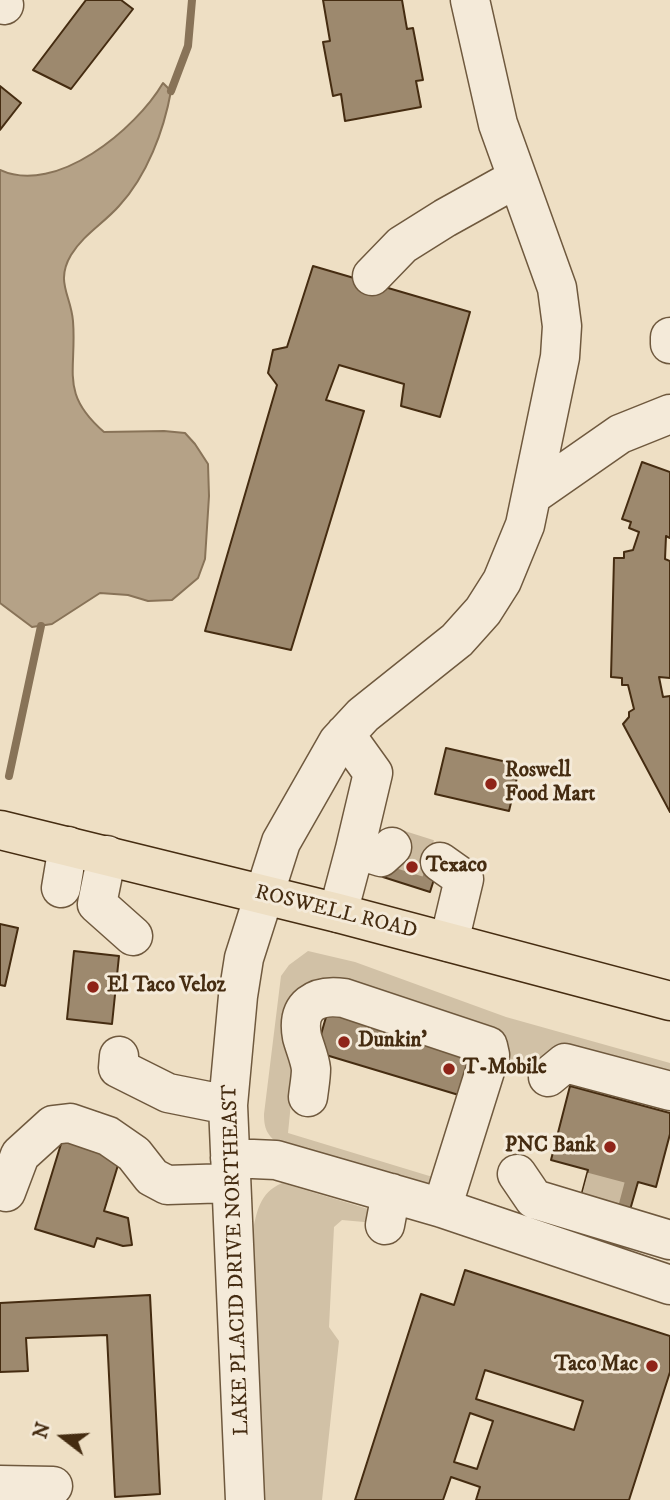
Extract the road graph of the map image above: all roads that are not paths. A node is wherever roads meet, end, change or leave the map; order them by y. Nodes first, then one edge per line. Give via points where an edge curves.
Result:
1 (470, 0) edge
2 (517, 178) junction
3 (372, 276) dead end
4 (670, 337) edge
5 (670, 344) edge
6 (670, 414) edge
7 (531, 496) junction
8 (345, 734) junction
9 (0, 830) edge
10 (68, 846) junction
11 (107, 855) junction
12 (445, 875) dead end
13 (263, 894) junction
14 (97, 904) junction
15 (338, 913) junction
16 (133, 936) dead end
17 (449, 942) junction
18 (670, 1001) edge
19 (118, 1062) dead end
20 (548, 1077) dead end
21 (670, 1091) edge
22 (308, 1097) dead end
23 (228, 1105) junction
24 (231, 1171) junction
25 (583, 1191) tunnel mouth
26 (6, 1192) dead end
27 (632, 1204) tunnel mouth
28 (442, 1208) junction
29 (670, 1215) edge
30 (670, 1240) edge
31 (668, 1278) edge
32 (0, 1485) edge
33 (53, 1486) dead end
34 (245, 1500) edge

1 - 2 street, LAKE PLACID DRIVE NORTHEAST via 498,124
2 - 3 street via 402,245
2 - 7 street, LAKE PLACID DRIVE NORTHEAST via 557,288 562,326 560,357
4 - 5 street
6 - 7 street via 620,434
7 - 8 street, LAKE PLACID DRIVE NORTHEAST via 525,525 502,581 483,611 457,640
8 - 13 street, LAKE PLACID DRIVE NORTHEAST via 281,842
8 - 15 street via 373,773 378,856
9 - 10 main road, ROSWELL ROAD
10 - 11 main road, ROSWELL ROAD
10 - 14 street via 60,897
11 - 13 main road, ROSWELL ROAD
11 - 14 street
12 - 17 street
13 - 15 main road, ROSWELL ROAD
13 - 23 street, LAKE PLACID DRIVE NORTHEAST via 244,958
14 - 16 street
15 - 17 main road, ROSWELL ROAD
17 - 18 main road, ROSWELL ROAD
19 - 23 street via 168,1093
20 - 21 street via 565,1063
22 - 28 street via 311,1068 301,1023 316,999 344,998 488,1046 490,1055 448,1142
23 - 24 street, LAKE PLACID DRIVE NORTHEAST
24 - 26 street via 167,1185 108,1136 70,1123 53,1125 20,1154
24 - 28 street via 276,1160 388,1209
24 - 34 street, LAKE PLACID DRIVE NORTHEAST
25 - 30 street via 517,1174 534,1199
27 - 29 street
28 - 31 street
32 - 33 street

